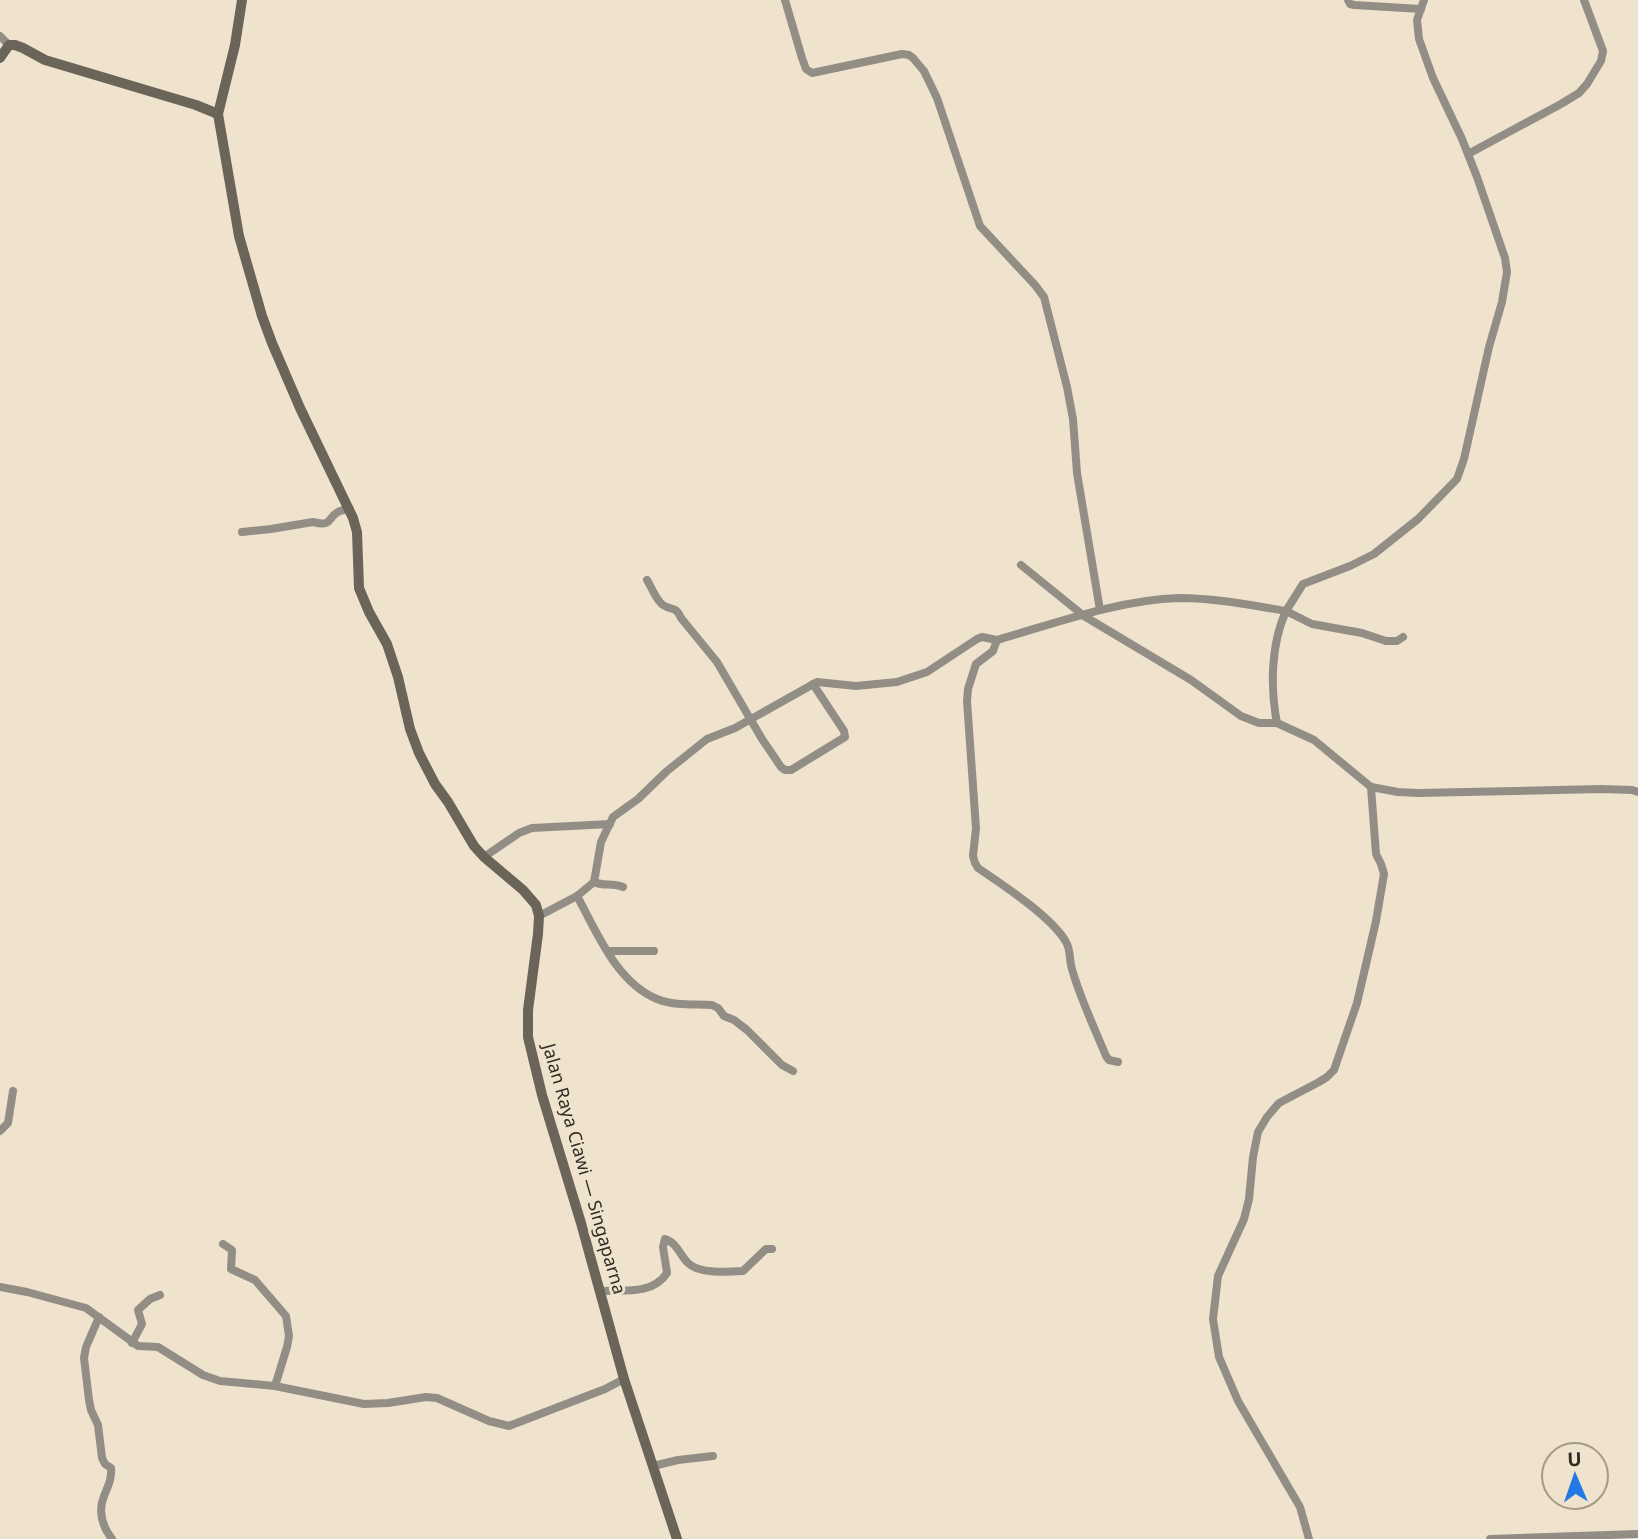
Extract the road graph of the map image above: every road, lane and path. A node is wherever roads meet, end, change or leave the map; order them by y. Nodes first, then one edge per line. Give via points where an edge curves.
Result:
1 (242, 0) edge
2 (785, 0) edge
3 (1348, 0) edge
4 (1584, 0) edge
5 (1422, 5) edge
6 (0, 36) edge
7 (9, 45) junction
8 (0, 58) edge
9 (218, 114) junction
10 (1468, 154) junction
11 (350, 509) junction
12 (242, 531) dead end
13 (1021, 565) dead end
14 (647, 580) dead end
15 (1100, 610) junction
16 (1286, 611) junction
17 (1084, 616) junction
18 (1403, 637) dead end
19 (997, 640) junction
20 (813, 684) junction
21 (751, 718) junction
22 (1277, 723) junction
23 (1371, 787) junction
24 (1638, 792) edge
25 (610, 824) junction
26 (484, 857) junction
27 (594, 882) junction
28 (623, 887) dead end
29 (577, 896) junction
30 (539, 916) junction
31 (608, 951) junction
32 (654, 951) dead end
33 (1118, 1062) dead end
34 (793, 1071) dead end
35 (13, 1091) dead end
36 (0, 1130) edge
37 (223, 1244) dead end
38 (772, 1249) dead end
39 (0, 1287) edge
40 (601, 1291) junction
41 (160, 1295) dead end
42 (99, 1317) junction
43 (132, 1343) junction
44 (624, 1379) junction
45 (275, 1386) junction
46 (713, 1456) dead end
47 (653, 1466) junction
48 (1638, 1534) edge
49 (112, 1539) edge
50 (677, 1539) edge
51 (1309, 1539) edge
52 (1490, 1539) edge

1 - 9 main road
2 - 15 street via 806,69 812,73 890,56 914,58 937,98 980,226 1044,298 1073,419 1077,473
3 - 5 street via 1354,5
4 - 10 street via 1603,54 1587,84 1561,104
5 - 10 street via 1417,20 1419,39
6 - 7 street
7 - 8 main road
7 - 9 main road
9 - 11 main road via 239,236 262,316 300,408
10 - 16 street via 1507,272 1457,479 1418,519 1374,554 1303,584
11 - 12 street via 338,512 330,522
11 - 26 main road via 357,532 359,588 387,644 419,753
13 - 17 street
14 - 21 street via 660,602 675,608 699,638
15 - 16 street via 1178,598
15 - 17 street
16 - 18 street via 1312,624 1386,641
16 - 22 street via 1279,626 1274,670
17 - 19 street
17 - 22 street via 1191,680 1241,716
19 - 20 street via 977,639 927,672 897,682
19 - 33 street via 993,651 976,664 968,689 974,860 978,869 1017,895 1065,939 1072,970 1106,1056
20 - 21 street
20 - 21 street via 845,737 791,770 781,767
21 - 25 street via 707,739
22 - 23 street via 1314,740
23 - 24 street via 1418,793
23 - 51 street via 1376,854 1384,874 1357,1003 1334,1070 1279,1103 1258,1132 1249,1199 1218,1276 1213,1318 1219,1357 1238,1401 1300,1507
25 - 26 street via 531,828
25 - 27 street via 601,842
26 - 30 main road via 531,898
27 - 28 street
27 - 29 street
29 - 30 street
29 - 31 street
30 - 40 main road, Jalan Raya Ciawi — Singaparna via 528,1037
31 - 32 street
31 - 34 street via 619,969 655,998 718,1008
35 - 36 street via 8,1123
37 - 45 street via 232,1250 231,1269 255,1280 286,1316 289,1336
38 - 40 street via 766,1249 743,1271 702,1270 665,1239 667,1273 661,1281 647,1289
39 - 42 street via 86,1308
40 - 44 main road, Jalan Raya Ciawi — Singaparna
41 - 43 street via 138,1310 142,1324
42 - 43 street
42 - 49 street via 84,1358 102,1458 111,1468 101,1504 102,1522
43 - 45 street via 158,1347 211,1378
44 - 45 street via 509,1426 437,1398 364,1404
44 - 47 main road, Jalan Raya Ciawi — Singaparna
46 - 47 street
47 - 50 main road, Jalan Raya Ciawi — Singaparna
48 - 52 street

